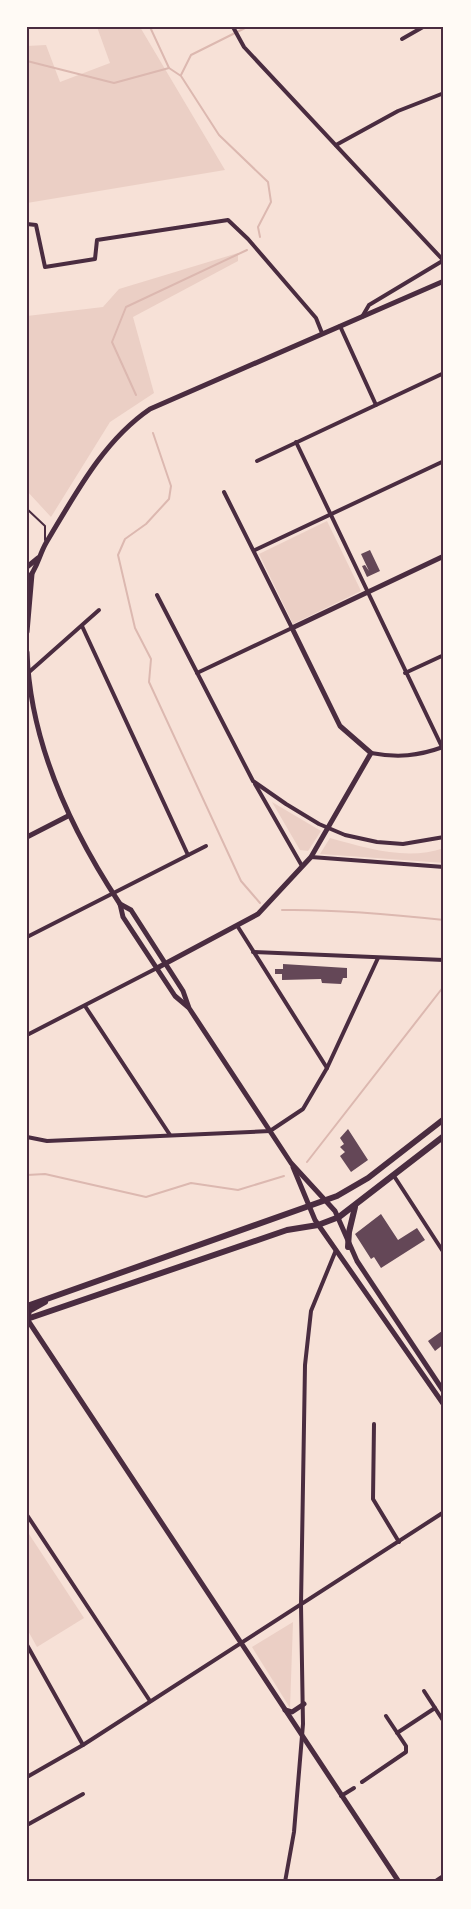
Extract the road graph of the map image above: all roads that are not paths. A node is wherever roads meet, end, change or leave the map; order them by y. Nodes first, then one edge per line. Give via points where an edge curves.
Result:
1 (232, 27) edge
2 (423, 27) edge
3 (402, 39) dead end
4 (444, 93) edge
5 (336, 145) junction
6 (27, 224) edge
7 (444, 260) edge
8 (444, 280) edge
9 (361, 317) junction
10 (340, 326) junction
11 (322, 333) junction
12 (444, 373) edge
13 (376, 405) junction
14 (296, 442) junction
15 (256, 461) dead end
16 (444, 461) edge
17 (224, 492) dead end
18 (27, 509) edge
19 (330, 513) junction
20 (46, 543) junction
21 (255, 550) junction
22 (444, 556) edge
23 (39, 557) junction
24 (27, 567) edge
25 (32, 574) junction
26 (27, 580) edge
27 (368, 592) junction
28 (157, 595) dead end
29 (27, 602) edge
30 (30, 608) junction
31 (99, 610) dead end
32 (82, 626) junction
33 (292, 628) junction
34 (27, 631) edge
35 (27, 651) edge
36 (444, 654) edge
37 (27, 673) edge
38 (197, 673) junction
39 (405, 673) junction
40 (443, 747) edge
41 (371, 753) junction
42 (253, 781) junction
43 (68, 816) junction
44 (329, 828) junction
45 (27, 837) edge
46 (444, 837) edge
47 (206, 846) dead end
48 (188, 855) junction
49 (311, 857) junction
50 (303, 866) junction
51 (444, 867) edge
52 (113, 893) junction
53 (120, 904) junction
54 (238, 927) junction
55 (27, 937) edge
56 (253, 952) junction
57 (378, 958) junction
58 (444, 960) edge
59 (165, 964) junction
60 (157, 968) junction
61 (85, 1005) junction
62 (189, 1008) junction
63 (27, 1035) edge
64 (327, 1068) junction
65 (444, 1119) edge
66 (270, 1131) junction
67 (171, 1135) junction
68 (444, 1136) edge
69 (27, 1137) edge
70 (291, 1163) junction
71 (394, 1176) junction
72 (326, 1201) junction
73 (309, 1207) junction
74 (355, 1207) junction
75 (339, 1217) junction
76 (318, 1225) junction
77 (348, 1247) junction
78 (336, 1248) junction
79 (444, 1253) edge
80 (54, 1296) junction
81 (27, 1306) edge
82 (27, 1319) edge
83 (444, 1392) edge
84 (444, 1405) edge
85 (374, 1424) dead end
86 (444, 1512) edge
87 (27, 1515) edge
88 (399, 1542) junction
89 (302, 1605) junction
90 (242, 1642) junction
91 (27, 1645) edge
92 (424, 1691) dead end
93 (150, 1701) junction
94 (304, 1704) junction
95 (435, 1708) junction
96 (284, 1709) junction
97 (386, 1716) dead end
98 (444, 1722) edge
99 (397, 1733) junction
100 (303, 1737) junction
101 (83, 1745) junction
102 (27, 1777) edge
103 (362, 1782) dead end
104 (354, 1788) dead end
105 (83, 1794) dead end
106 (341, 1797) junction
107 (27, 1825) edge
108 (444, 1876) edge
109 (285, 1882) edge
110 (399, 1882) edge
111 (435, 1882) edge

1 - 5 street via 244,48
2 - 3 street
4 - 5 street via 398,111
5 - 7 street
6 - 11 street via 36,225 45,267 95,259 97,240 228,220 316,318
7 - 9 street via 369,305
8 - 9 main road
9 - 10 main road
10 - 11 main road
10 - 13 street
11 - 20 main road via 150,409 128,424 106,449
12 - 13 street
13 - 14 street
14 - 15 street
14 - 19 street
16 - 19 street
17 - 21 street
18 - 20 lane via 45,526
19 - 21 street
19 - 27 street
20 - 23 main road
21 - 33 street
22 - 27 main road
23 - 24 main road
23 - 25 main road
25 - 26 main road
25 - 30 main road
27 - 33 main road
27 - 39 street
28 - 38 street
29 - 30 main road
30 - 34 main road
31 - 32 street
32 - 37 street
32 - 48 street
33 - 38 street
33 - 41 main road via 340,726
35 - 37 main road
36 - 39 street
37 - 43 main road via 43,745
38 - 42 street
39 - 40 street
40 - 41 street via 394,757
41 - 44 main road
42 - 44 street via 281,802
42 - 50 street
43 - 45 main road
43 - 52 main road
44 - 46 street via 374,841 403,844
44 - 49 main road
47 - 48 street
48 - 52 street
49 - 50 main road
49 - 51 street
50 - 54 main road via 258,914
52 - 53 main road
52 - 55 street
53 - 59 main road via 131,910
53 - 60 main road via 123,916
54 - 56 street
54 - 59 main road
56 - 57 street
56 - 64 street
57 - 58 street
57 - 64 street
59 - 60 main road
59 - 62 main road
60 - 61 street
60 - 62 main road via 175,996
61 - 63 street
61 - 67 street
62 - 66 main road
64 - 66 street via 303,1109
65 - 72 main road via 368,1178
66 - 67 street
66 - 70 main road
67 - 69 street via 47,1141
68 - 71 main road
70 - 72 main road
70 - 73 main road
71 - 74 main road
71 - 79 street
72 - 73 main road
72 - 75 main road
73 - 76 main road
73 - 80 main road
74 - 75 main road
74 - 77 main road
75 - 76 main road
75 - 77 main road
76 - 78 main road
76 - 82 main road via 287,1230
77 - 83 main road
78 - 84 main road
78 - 89 street via 311,1311 305,1365
80 - 81 main road
80 - 82 main road via 29,1311
82 - 90 main road
85 - 88 street via 373,1499
86 - 88 street
87 - 93 street
88 - 89 street
89 - 90 street
89 - 94 street
90 - 93 street
90 - 96 main road
91 - 101 street
92 - 95 street
93 - 101 street
94 - 96 main road via 292,1712
94 - 100 street
95 - 98 street
95 - 99 street
96 - 100 main road
97 - 99 street
99 - 103 street via 406,1752
100 - 106 main road
100 - 109 street
101 - 102 street
104 - 106 street
105 - 107 street
106 - 110 main road
108 - 111 main road

